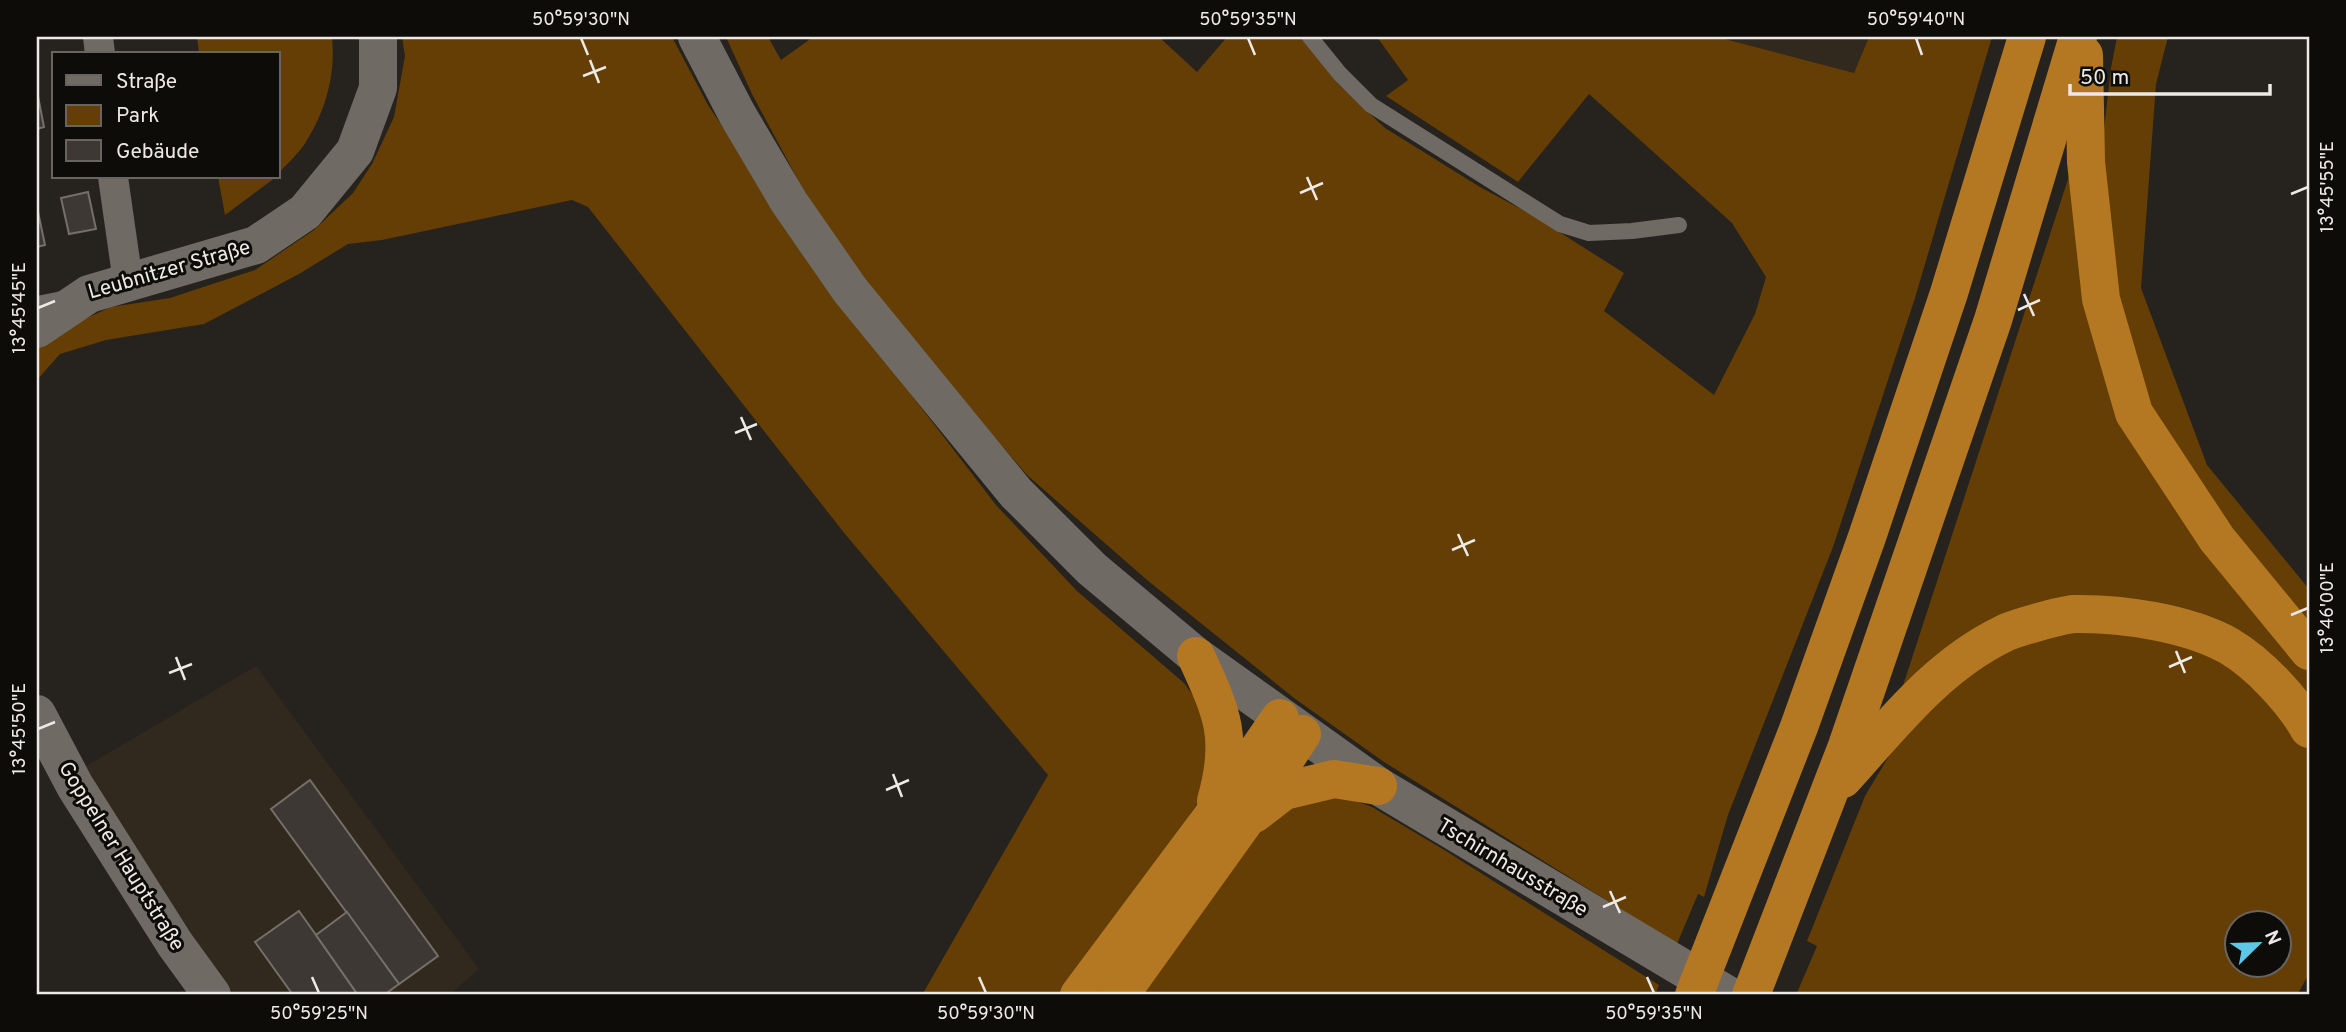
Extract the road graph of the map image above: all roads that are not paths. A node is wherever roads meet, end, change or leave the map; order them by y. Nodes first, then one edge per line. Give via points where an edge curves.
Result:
1 (377, 37) edge
2 (697, 37) edge
3 (1310, 37) edge
4 (2027, 37) edge
5 (2078, 37) edge
6 (2084, 37) edge
7 (113, 178) edge
8 (1679, 225) dead end
9 (128, 282) junction
10 (89, 294) junction
11 (37, 304) edge
12 (37, 329) edge
13 (2309, 651) edge
14 (1196, 656) junction
15 (37, 714) edge
16 (1291, 726) junction
17 (2309, 729) edge
18 (1378, 786) junction
19 (1830, 793) junction
20 (1227, 820) junction
21 (212, 995) edge
22 (1079, 995) edge
23 (1120, 995) edge
24 (1694, 995) edge
25 (1728, 995) edge
26 (1751, 995) edge

1 - 9 main road, Leubnitzer Straße via 378,88 355,151 305,212 256,245
2 - 14 main road, Tschirnhausstraße via 789,202 850,290 1016,493 1092,569
3 - 8 lane via 1371,105 1560,224 1589,233
4 - 24 highway via 1949,293 1863,549
5 - 19 highway via 1993,320
6 - 13 highway via 2086,162 2101,299 2134,413 2217,539
7 - 9 street
9 - 10 main road, Leubnitzer Straße
10 - 11 lane, Leubnitzer Straße
10 - 12 main road
14 - 16 main road, Tschirnhausstraße
14 - 20 highway via 1220,710 1226,742
15 - 21 main road, Goppelner Hauptstraße via 75,786
16 - 18 main road, Tschirnhausstraße
16 - 20 highway
17 - 19 highway via 2271,680 2229,646 2174,626 2071,614 2004,633 1951,666
18 - 20 highway via 1334,779 1284,792
18 - 25 main road, Tschirnhausstraße
19 - 26 highway
20 - 22 highway
20 - 23 highway

